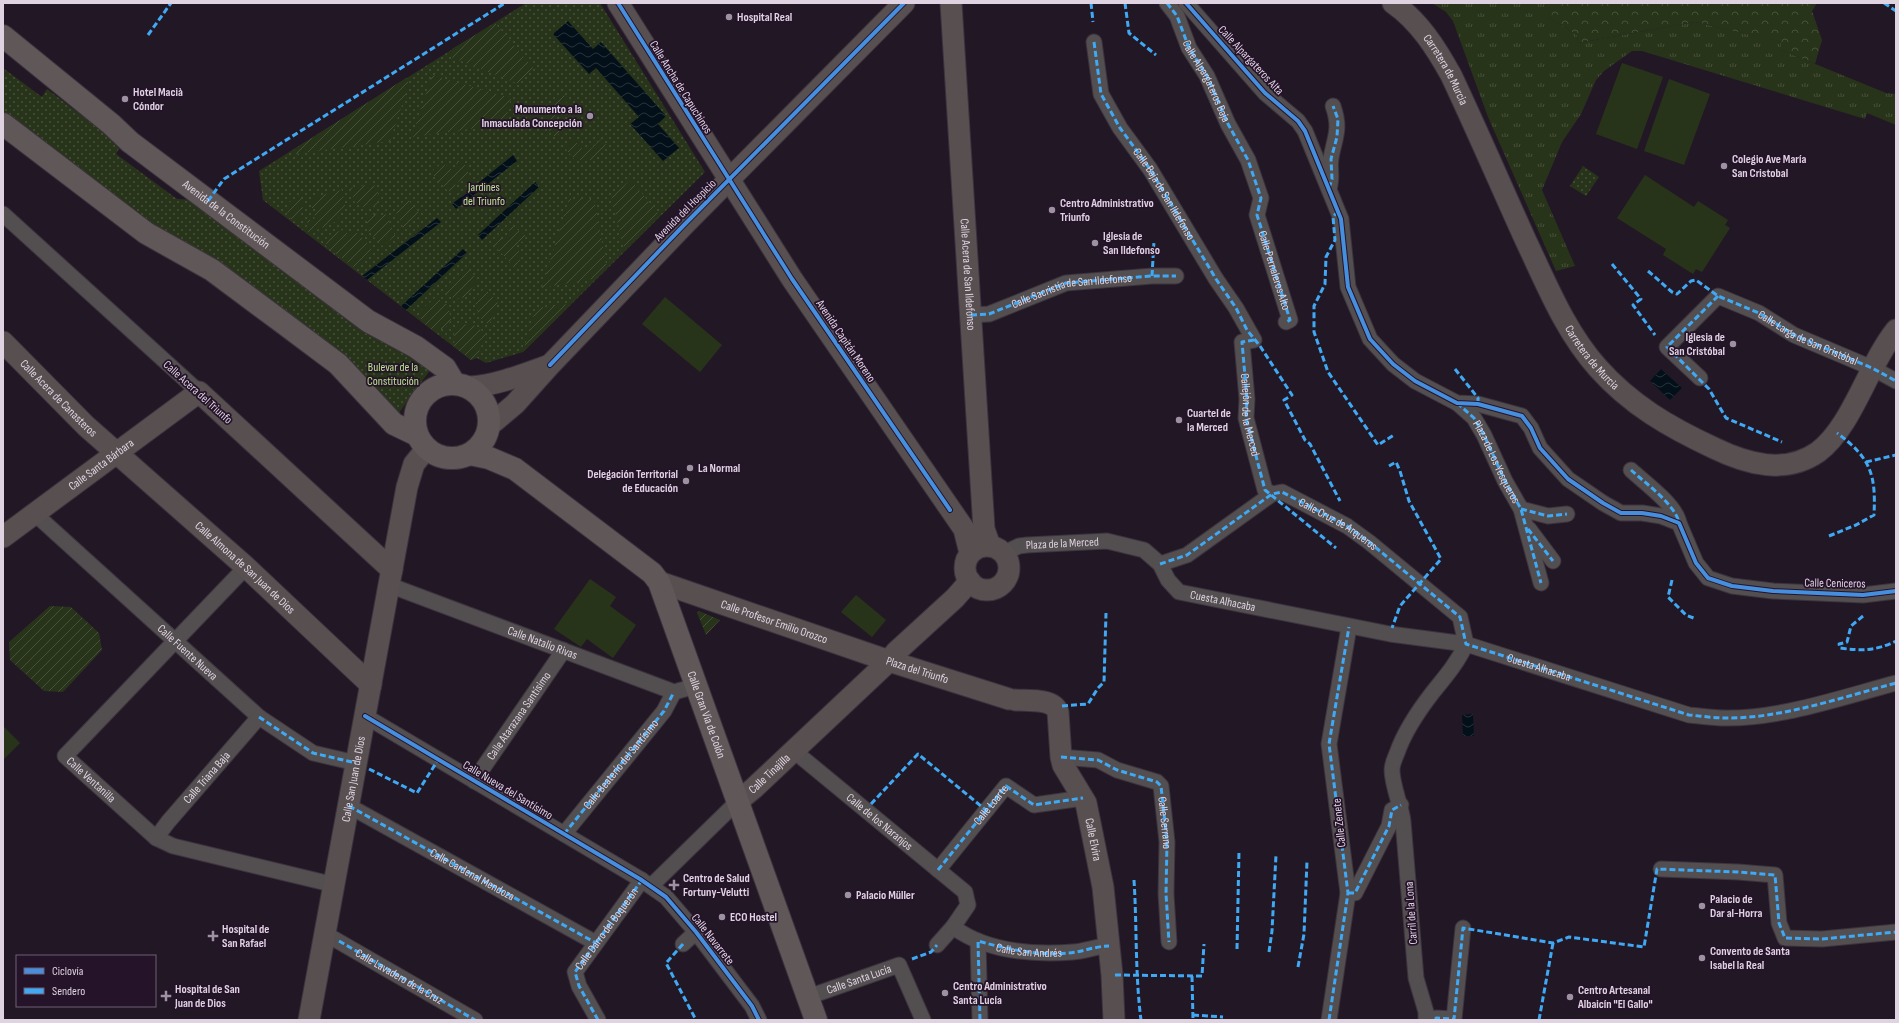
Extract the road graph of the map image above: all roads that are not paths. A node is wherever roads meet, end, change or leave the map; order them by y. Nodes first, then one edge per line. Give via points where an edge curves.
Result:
1 (618, 3) edge
2 (904, 3) edge
3 (951, 3) edge
4 (1167, 3) edge
5 (1393, 3) edge
6 (1188, 5) edge
7 (1177, 16) junction
8 (3, 36) edge
9 (1094, 42) dead end
10 (1334, 106) dead end
11 (3, 124) edge
12 (729, 180) junction
13 (1328, 190) junction
14 (3, 214) edge
15 (1257, 215) joint
16 (1176, 276) dead end
17 (971, 315) junction
18 (1286, 322) dead end
19 (1896, 330) edge
20 (1254, 340) joint
21 (3, 342) edge
22 (550, 365) junction
23 (1872, 368) junction
24 (1700, 378) dead end
25 (1896, 381) edge
26 (462, 385) junction
27 (199, 392) junction
28 (1457, 404) junction
29 (489, 427) junction
30 (422, 441) junction
31 (116, 453) junction
32 (470, 454) junction
33 (515, 469) junction
34 (1630, 470) dead end
35 (1272, 494) junction
36 (982, 503) junction
37 (1521, 508) junction
38 (950, 510) junction
39 (35, 514) junction
40 (1567, 514) dead end
41 (1679, 523) junction
42 (1527, 527) junction
43 (3, 537) edge
44 (1004, 548) junction
45 (970, 553) junction
46 (1553, 561) dead end
47 (1160, 564) junction
48 (246, 567) junction
49 (390, 577) junction
50 (970, 581) junction
51 (660, 582) junction
52 (1541, 583) dead end
53 (1896, 591) edge
54 (1349, 627) junction
55 (176, 641) junction
56 (1466, 644) junction
57 (563, 650) junction
58 (889, 661) junction
59 (1896, 684) edge
60 (370, 685) junction
61 (696, 686) junction
62 (674, 692) junction
63 (1012, 699) joint
64 (365, 716) junction
65 (259, 717) junction
66 (794, 751) junction
67 (1061, 757) junction
68 (356, 763) junction
69 (474, 781) junction
70 (1083, 798) junction
71 (737, 802) junction
72 (1401, 805) junction
73 (349, 806) junction
74 (564, 834) junction
75 (156, 838) junction
76 (1661, 869) dead end
77 (938, 870) junction
78 (646, 883) junction
79 (335, 885) junction
80 (1348, 893) junction
81 (953, 927) junction
82 (1464, 928) dead end
83 (696, 932) junction
84 (1896, 932) edge
85 (324, 934) junction
86 (978, 941) junction
87 (1169, 942) dead end
88 (596, 943) junction
89 (683, 944) dead end
90 (937, 945) dead end
91 (1109, 946) junction
92 (808, 997) junction
93 (1432, 1019) edge
94 (309, 1020) edge
95 (475, 1020) edge
96 (598, 1020) edge
97 (758, 1020) edge
98 (816, 1020) edge
99 (923, 1020) edge
100 (980, 1020) edge
101 (1114, 1020) edge
102 (1329, 1020) edge

1 - 12 main road, Calle Ancha de Capuchinos
2 - 12 main road, Avenida del Hospicio
3 - 17 main road, Calle Acera de San Ildefonso
4 - 7 street, Calle Alpargateros Baja
5 - 23 main road, Carretera de Murcia via 1414,21 1439,53 1451,75 1552,296 1579,345 1622,392 1649,414 1676,430 1740,460 1763,466 1794,463 1818,452 1838,433
6 - 7 street
6 - 13 street, Calle Alpargateros Alta via 1265,93 1298,121 1305,131
7 - 15 street, Calle Alpargateros Baja via 1189,48 1207,76 1228,124 1248,160 1261,198
8 - 26 main road, Avenida de la Constitución via 130,142 368,321 416,347 440,364
9 - 20 street, Calle Baja de San Ildefonso via 1101,94 1120,128 1154,175
10 - 13 street via 1338,118 1337,137 1331,159 1332,179
11 - 30 main road via 146,233 212,270 338,364 394,424
12 - 22 main road, Avenida del Hospicio
12 - 38 main road, Avenida Capitán Moreno via 792,279
13 - 28 street, Calle Alpargateros Alta via 1341,219 1348,287 1370,339 1392,364 1409,377
14 - 27 street, Calle Acera del Triunfo
15 - 18 street, Calle Pernaleros Alto via 1290,320
16 - 17 street, Calle Sacristía de San Ildefonso via 1066,283 989,314
17 - 36 main road, Calle Acera de San Ildefonso
19 - 23 main road, Carretera de Murcia
20 - 35 street, Callejón de la Merced via 1242,342 1247,398 1246,418 1265,490
21 - 31 main road, Calle Acera de Canasteros
22 - 26 main road, Avenida del Hospicio via 493,384
22 - 29 main road, Avenida del Hospicio via 515,404
23 - 24 street, Calle Larga de San Cristóbal via 1794,335 1759,313 1718,296 1667,347
23 - 25 street, Calle Larga de San Cristóbal
26 - 29 main road via 481,396 487,407
26 - 30 main road via 440,385 426,394 420,402 415,418
27 - 31 main road, Calle Santa Bárbara
27 - 49 main road, Calle Acera del Triunfo
28 - 37 street, Plaza de Los Yesqueros via 1474,418 1504,481
28 - 41 street via 1478,404 1522,416 1540,448 1568,479 1603,503 1621,513 1661,516
29 - 32 main road via 485,440
29 - 33 main road
30 - 32 main road via 433,453 442,457 458,458
30 - 49 main road, Calle San Juan de Dios via 407,487
31 - 39 main road, Calle Santa Bárbara
31 - 48 main road, Calle Almona de San Juan de Dios
32 - 33 main road via 489,458
33 - 51 main road, Calle Gran Vía de Colón via 652,573
34 - 41 street, Calle Ceniceros via 1662,498 1678,517
35 - 47 street via 1186,556
35 - 56 street, Calle Cruz de Arqueros via 1282,492 1347,526 1369,542 1460,617
36 - 38 main road via 976,508
36 - 44 main road, Calle Acera de San Ildefonso via 984,530
37 - 40 street via 1548,516
37 - 42 street, Plaza de Los Yesqueros
38 - 45 main road, Avenida Capitán Moreno via 964,529
39 - 43 main road, Calle Santa Bárbara
39 - 55 street, Calle Fuente Nueva
41 - 53 street, Calle Ceniceros via 1696,563 1708,578 1732,586 1772,591 1863,595
42 - 46 street, Plaza de Los Yesqueros
42 - 52 street, Plaza de Los Yesqueros
44 - 45 main road via 981,547
44 - 47 street, Plaza de la Merced via 1107,541 1144,550
44 - 50 main road via 1009,569 1007,578 1000,586 983,590
45 - 50 main road via 965,566
47 - 54 street, Cuesta Alhacaba via 1168,580 1179,592
48 - 55 street, Calle Ventanilla
48 - 60 main road, Calle Almona de San Juan de Dios
49 - 57 street, Calle Natalio Rivas
49 - 60 main road, Calle San Juan de Dios
50 - 58 main road, Plaza del Triunfo
51 - 58 main road, Calle Profesor Emilio Orozco
51 - 61 main road, Calle Gran Vía de Colón
54 - 56 street, Cuesta Alhacaba
54 - 80 street, Calle Zenete via 1329,744
55 - 65 street, Calle Fuente Nueva
55 - 75 street, Calle Ventanilla via 65,756
56 - 59 street, Cuesta Alhacaba via 1688,715 1718,718 1786,711
56 - 72 street, Carril de la Lona via 1460,659 1432,694 1402,739 1392,766
57 - 62 street, Calle Natalio Rivas
57 - 69 street, Calle Atarazana Santísimo
58 - 63 main road, Plaza del Triunfo
58 - 66 main road, Calle Tinajilla
60 - 64 main road, Calle San Juan de Dios
61 - 62 street
61 - 71 main road, Calle Gran Vía de Colón
62 - 74 street, Calle Beaterío del Santísimo via 664,711
63 - 67 main road, Calle Elvira via 1051,703 1056,707
64 - 68 main road, Calle San Juan de Dios
64 - 69 street, Calle Nueva del Santísimo
65 - 68 street, Calle Fuente Nueva via 312,753
65 - 75 street, Calle Triana Baja
66 - 71 main road, Calle Tinajilla
66 - 77 street, Calle de los Naranjos
67 - 70 main road, Calle Elvira via 1063,765
67 - 87 street, Calle Serrano via 1098,760 1117,770 1157,782 1161,786 1167,842 1166,894
68 - 73 main road, Calle San Juan de Dios
69 - 74 street, Calle Nueva del Santísimo
70 - 77 street, Calle Loarte via 1034,804 1006,786
70 - 91 main road, Calle Elvira via 1103,887
71 - 78 street, Calle Tinajilla
71 - 92 main road, Calle Gran Vía de Colón
72 - 80 street via 1392,810 1389,826 1355,893
72 - 93 street, Carril de la Lona via 1416,978 1426,1012
73 - 79 main road, Calle San Juan de Dios
73 - 88 street, Calle Cardenal Mendoza
74 - 78 street, Calle Nueva del Santísimo
75 - 79 street, Calle Ventanilla via 172,846
76 - 84 street via 1775,875 1779,923 1785,938 1822,939
77 - 81 street, Calle de los Naranjos via 965,892 968,905
78 - 83 street, Calle Navarrete via 666,897
78 - 88 street, Calle Darro del Boquerón
79 - 85 main road, Calle San Juan de Dios
80 - 102 street, Calle Zenete
81 - 86 street, Calle San Andrés via 968,938
81 - 90 street
82 - 93 street via 1454,1019
83 - 89 street
83 - 97 street, Calle Navarrete via 752,1006
85 - 94 main road, Calle San Juan de Dios
85 - 95 street, Calle Lavadero de la Cruz
86 - 91 street, Calle San Andrés via 1004,949 1038,953 1075,952
86 - 100 street
88 - 96 street, Calle Darro del Boquerón via 575,972 579,986
91 - 101 main road, Calle Elvira
92 - 98 main road, Calle Gran Vía de Colón
92 - 99 street, Calle Santa Lucía via 899,965

